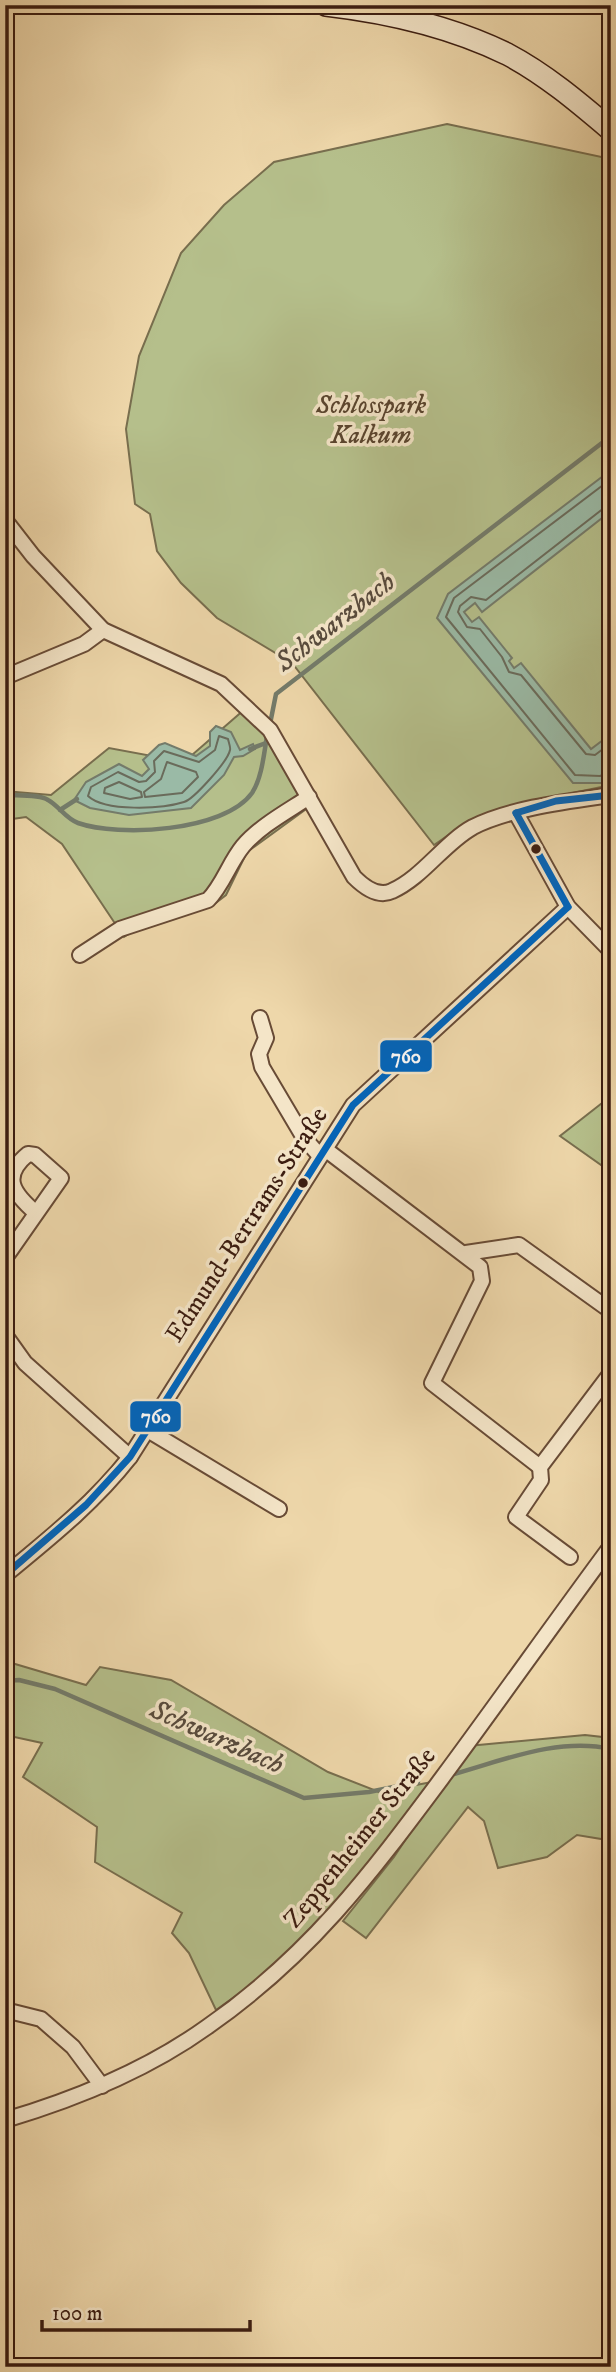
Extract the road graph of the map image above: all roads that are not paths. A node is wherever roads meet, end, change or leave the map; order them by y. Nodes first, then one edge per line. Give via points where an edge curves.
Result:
1 (326, 5) edge
2 (611, 130) edge
3 (5, 520) edge
4 (103, 630) junction
5 (5, 677) edge
6 (611, 794) edge
7 (309, 797) junction
8 (516, 813) junction
9 (568, 906) junction
10 (611, 951) edge
11 (80, 955) dead end
12 (260, 1018) dead end
13 (322, 1152) junction
14 (36, 1213) dead end
15 (466, 1253) junction
16 (5, 1258) edge
17 (611, 1311) edge
18 (5, 1335) edge
19 (611, 1373) edge
20 (146, 1429) junction
21 (130, 1457) junction
22 (540, 1467) junction
23 (279, 1509) dead end
24 (611, 1546) edge
25 (570, 1557) dead end
26 (5, 1575) edge
27 (5, 2010) edge
28 (102, 2086) junction
29 (5, 2120) edge

1 - 2 main road via 430,26 506,54 561,88
3 - 4 street
4 - 5 street via 85,644
4 - 7 street via 221,684 270,730
6 - 8 street via 556,801
7 - 8 street via 354,877 381,894 408,880 473,827
7 - 11 street via 245,842 208,900 120,929
8 - 9 street
9 - 10 street
9 - 13 street, Edmund-Bertrams-Straße via 353,1105
12 - 13 street via 266,1038 259,1054 262,1067 304,1138
13 - 15 street
13 - 20 street, Edmund-Bertrams-Straße
14 - 16 street
15 - 17 street via 519,1245
15 - 22 street via 481,1266 482,1281 432,1383
18 - 21 street via 25,1363
19 - 22 street
20 - 21 street, Edmund-Bertrams-Straße
20 - 23 street
21 - 26 street, Edmund-Bertrams-Straße via 107,1486
22 - 25 street via 541,1480 516,1517
24 - 28 street, Zeppenheimer Straße via 357,1890 298,1954 206,2028
27 - 28 street via 41,2019 73,2047
28 - 29 street, Zeppenheimer Straße

